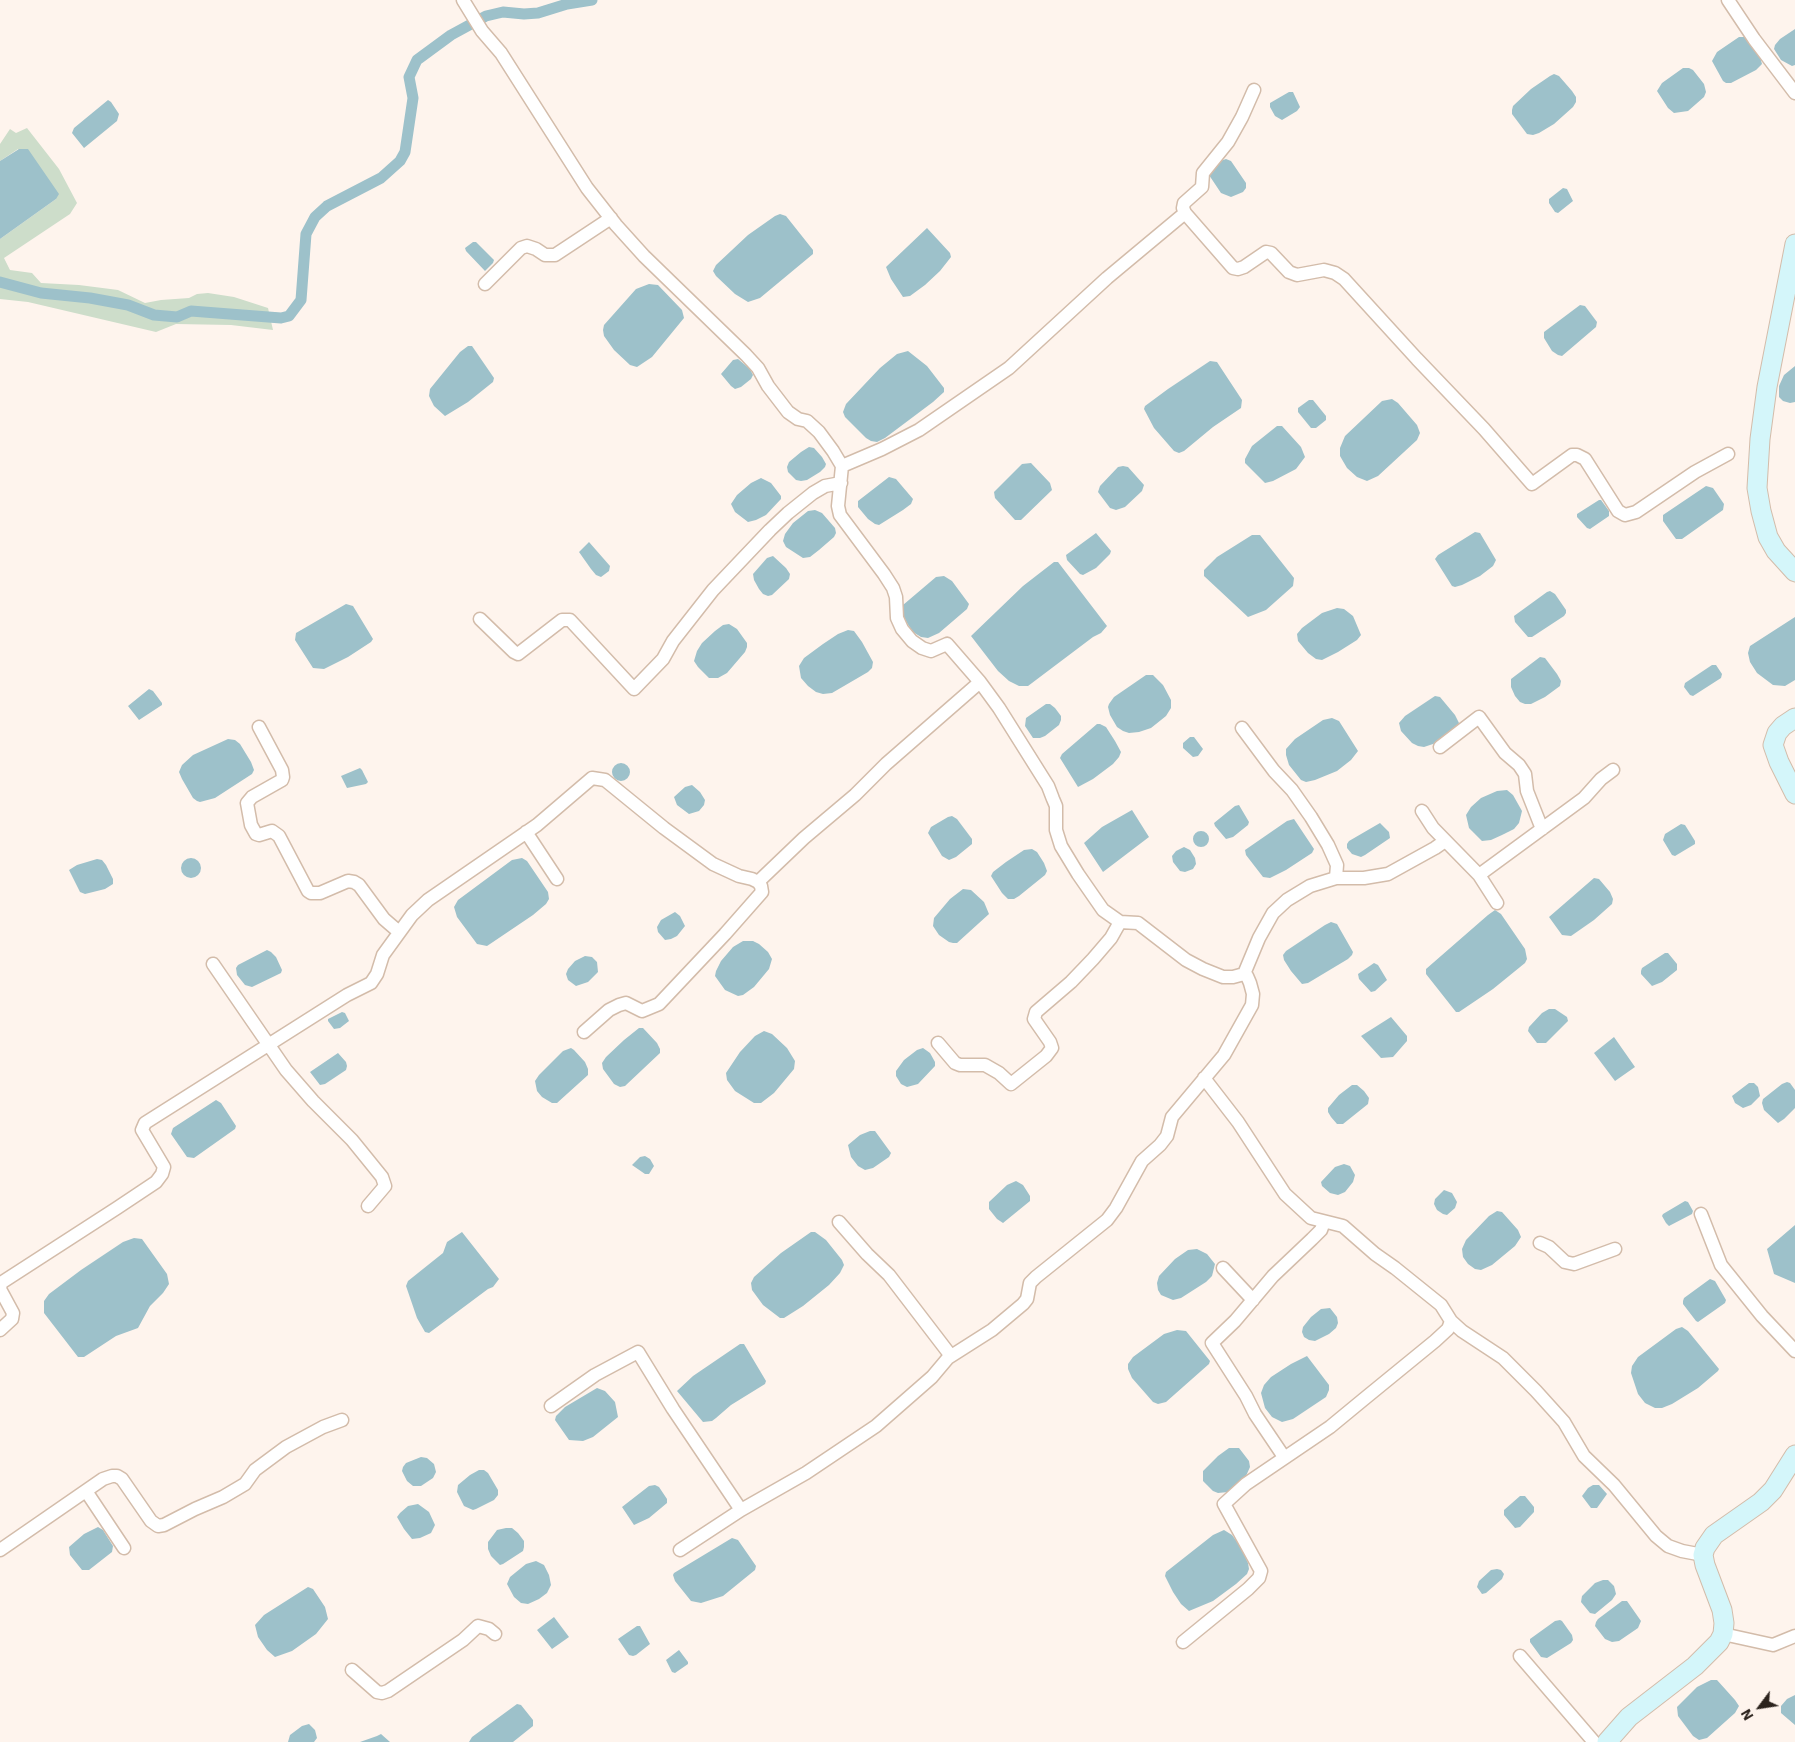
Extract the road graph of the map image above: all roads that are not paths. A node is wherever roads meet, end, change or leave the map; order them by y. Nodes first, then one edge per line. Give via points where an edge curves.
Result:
1 (463, 0) edge
2 (1728, 0) edge
3 (1254, 90) dead end
4 (1795, 93) edge
5 (1185, 213) junction
6 (611, 218) junction
7 (1795, 244) edge
8 (485, 284) dead end
9 (1728, 454) dead end
10 (842, 466) junction
11 (841, 482) junction
12 (1795, 572) edge
13 (480, 619) dead end
14 (980, 682) junction
15 (1795, 718) edge
16 (259, 727) dead end
17 (1242, 728) dead end
18 (1440, 747) dead end
19 (1613, 770) dead end
20 (1795, 794) edge
21 (1422, 811) dead end
22 (1542, 829) junction
23 (526, 832) junction
24 (1445, 841) junction
25 (1479, 875) junction
26 (1336, 878) junction
27 (557, 879) dead end
28 (758, 882) junction
29 (1497, 903) dead end
30 (1120, 922) junction
31 (399, 932) junction
32 (213, 964) dead end
33 (1244, 974) junction
34 (584, 1032) dead end
35 (938, 1043) dead end
36 (268, 1045) junction
37 (1204, 1078) junction
38 (368, 1206) dead end
39 (1701, 1214) dead end
40 (839, 1222) dead end
41 (1324, 1222) junction
42 (1540, 1243) dead end
43 (1615, 1249) dead end
44 (1223, 1268) dead end
45 (1253, 1300) junction
46 (1452, 1321) junction
47 (0, 1330) edge
48 (1795, 1351) edge
49 (951, 1356) junction
50 (551, 1406) dead end
51 (342, 1420) dead end
52 (1795, 1455) edge
53 (1284, 1457) junction
54 (86, 1491) junction
55 (741, 1510) junction
56 (124, 1548) dead end
57 (0, 1550) edge
58 (680, 1550) dead end
59 (1704, 1555) junction
60 (495, 1634) dead end
61 (1723, 1634) junction
62 (1795, 1636) edge
63 (1183, 1642) dead end
64 (1520, 1656) dead end
65 (352, 1670) dead end
66 (1594, 1742) edge
67 (1607, 1742) edge

1 - 6 street via 482,31 501,53 587,188
2 - 4 street
3 - 5 street via 1228,142 1203,173 1202,187 1184,202
5 - 9 street via 1233,268 1244,267 1271,252 1289,272 1297,275 1324,270 1344,279 1532,484 1572,455 1578,455 1585,459 1618,511 1626,515 1636,512
5 - 10 street via 1107,278 1009,368 919,430
6 - 8 street via 555,255 545,255 527,246 521,248
6 - 10 street via 644,256 758,368 788,412 807,421 819,432
7 - 12 main road via 1767,387 1757,488 1768,537 1779,556
10 - 11 street
11 - 13 street via 812,493 742,558 673,641 663,659 634,689 570,620 562,620 518,654
11 - 14 street via 840,515 893,588 897,618 902,629 912,641 931,651 947,644
14 - 28 street
14 - 30 street via 1048,786 1056,806 1056,830 1061,846 1103,910
15 - 20 main road via 1777,733 1773,745
16 - 31 street via 283,777 247,803 256,834 272,831 280,836 308,891 320,893 348,881 354,882
17 - 26 street via 1311,817 1328,845 1336,865
18 - 22 street via 1479,717 1525,774 1527,791
19 - 22 street via 1584,798
21 - 24 street
22 - 25 street
23 - 27 street
23 - 28 street via 592,778 605,780 713,864
23 - 31 street via 428,900
24 - 25 street
24 - 26 street via 1388,874
25 - 29 street
26 - 33 street via 1310,886 1273,913
28 - 34 street via 762,892 758,897 659,1004 642,1011 626,1004 619,1005
30 - 33 street via 1138,923 1203,969 1233,978
30 - 35 street via 1093,959 1036,1012 1034,1019 1052,1048 1011,1084 986,1065 955,1063
31 - 36 street via 380,960 380,967 371,983
32 - 36 street
33 - 37 street via 1250,983 1252,1005 1224,1056
36 - 38 street via 312,1101 339,1125 382,1177 385,1186
36 - 47 street via 145,1123 142,1130 164,1167 162,1174 156,1182 1,1283 0,1290 13,1313 12,1319
37 - 41 street via 1238,1122 1285,1194 1311,1218
37 - 49 street via 1172,1117 1167,1136 1142,1161 1107,1220 1030,1283 1023,1304 992,1330
39 - 48 street via 1721,1265
40 - 49 street via 889,1275
41 - 45 street via 1321,1230
41 - 46 street via 1343,1226 1441,1305
42 - 43 street via 1565,1262 1574,1264
44 - 45 street
45 - 53 street via 1212,1342
46 - 53 street via 1448,1329 1405,1367 1330,1426
46 - 59 street via 1503,1358 1536,1391 1564,1422 1584,1456 1614,1485 1656,1536 1668,1546
49 - 55 street via 876,1426 806,1473
50 - 55 street via 638,1352
51 - 54 street via 286,1447 255,1470 245,1484 223,1497 164,1525 158,1526 151,1521 117,1476 107,1477
52 - 59 main road via 1773,1490 1714,1535
53 - 63 street via 1224,1504 1261,1571 1259,1578
54 - 56 street
54 - 57 street
55 - 58 street
59 - 61 main road via 1722,1610
60 - 65 street via 478,1626 456,1645 382,1693
61 - 62 street via 1773,1645
61 - 67 main road via 1695,1666 1629,1716
64 - 66 street

